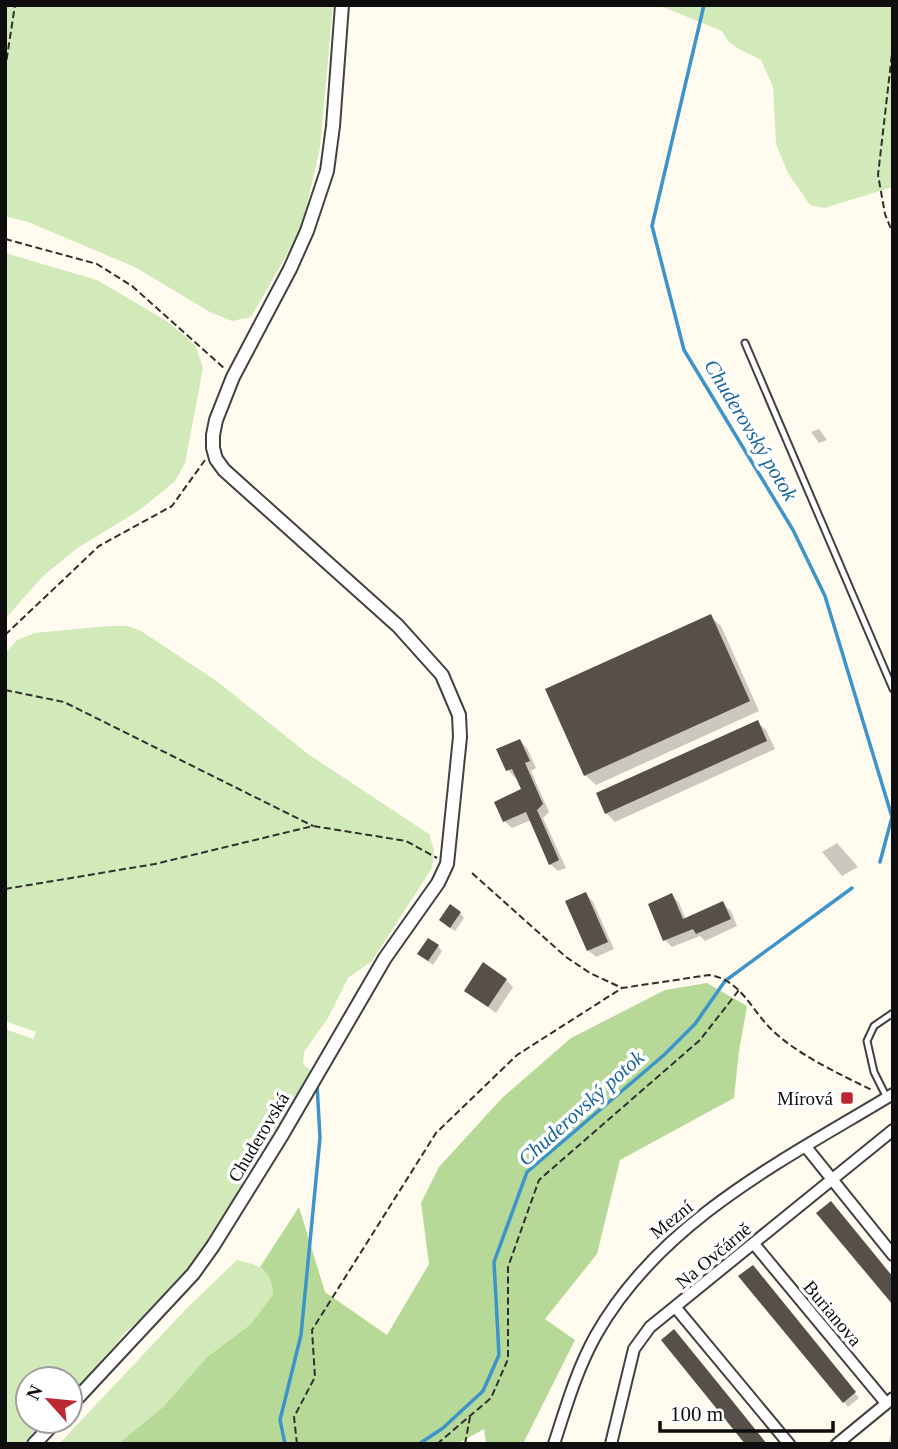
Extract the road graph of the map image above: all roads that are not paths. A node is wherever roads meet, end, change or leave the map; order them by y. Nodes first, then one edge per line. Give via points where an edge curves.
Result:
1 (342, 5) edge
2 (745, 343) dead end
3 (893, 688) edge
4 (893, 1013) edge
5 (890, 1096) edge
6 (893, 1130) edge
7 (806, 1147) junction
8 (831, 1179) junction
9 (754, 1244) junction
10 (893, 1255) edge
11 (676, 1308) junction
12 (84, 1391) edge
13 (889, 1401) edge
14 (554, 1444) edge
15 (611, 1444) edge
16 (789, 1444) edge
17 (837, 1444) edge

1 - 12 street, Chuderovská via 327,171 290,270 233,377 216,420 214,448 224,470 398,625 442,675 459,715 460,737 447,864 385,958 220,1235 193,1274
2 - 3 lane
4 - 5 lane via 874,1026 867,1041 874,1072
5 - 7 street, Mezní
6 - 8 street, Na Ovčárně
7 - 8 street
7 - 14 street, Mezní via 689,1225 653,1257 595,1336
8 - 9 street, Na Ovčárně
8 - 10 street
9 - 11 street, Na Ovčárně
9 - 13 street, Burianova
11 - 15 street, Na Ovčárně via 650,1327 634,1349
11 - 16 street
13 - 17 street

